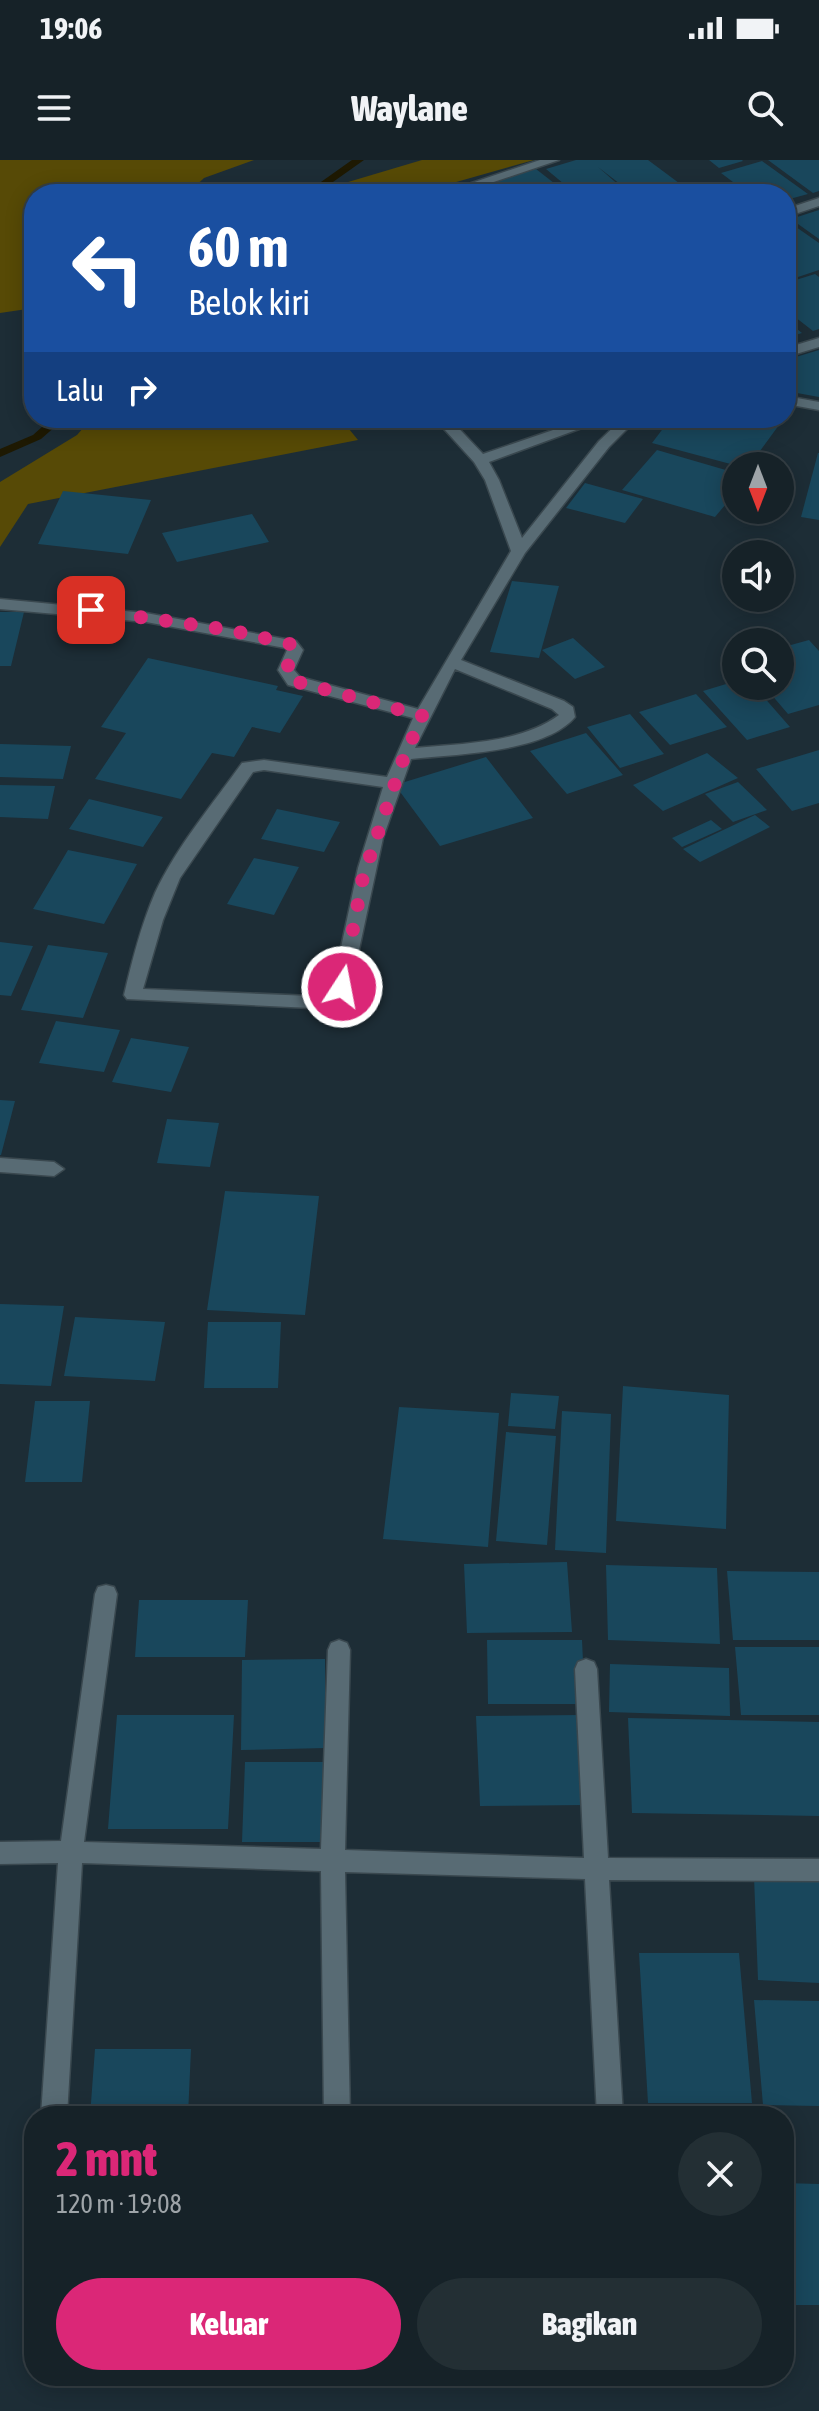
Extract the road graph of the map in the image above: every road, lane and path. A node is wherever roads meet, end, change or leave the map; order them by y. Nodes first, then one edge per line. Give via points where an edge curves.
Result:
1 (553, 160) edge
2 (477, 184) edge
3 (819, 202) edge
4 (796, 210) edge
5 (819, 342) edge
6 (796, 350) edge
7 (796, 402) edge
8 (819, 406) edge
9 (450, 428) edge
10 (573, 428) edge
11 (621, 428) edge
12 (480, 460) junction
13 (519, 551) junction
14 (0, 604) edge
15 (451, 662) junction
16 (423, 716) junction
17 (405, 754) junction
18 (394, 783) junction
19 (0, 1165) edge
20 (54, 1169) dead end
21 (106, 1594) dead end
22 (339, 1650) dead end
23 (586, 1669) dead end
24 (71, 1852) junction
25 (0, 1853) edge
26 (333, 1860) junction
27 (598, 1869) junction
28 (819, 1870) edge
29 (55, 2106) edge
30 (337, 2106) edge
31 (610, 2106) edge

1 - 2 street
3 - 4 street
5 - 6 street
7 - 8 street
9 - 12 street
10 - 12 street
11 - 13 street
12 - 13 street
13 - 15 street
14 - 16 street via 176,621 290,644 295,650 286,670 294,681
15 - 16 street
15 - 17 street via 558,705 567,717 559,725 497,743
16 - 17 street
17 - 18 street
18 - 18 street via 363,877 342,987 333,998 311,1002 133,995 164,893 248,767
19 - 20 street
21 - 24 street
22 - 26 street
23 - 27 street
24 - 25 street
24 - 26 street
24 - 29 street
26 - 27 street
26 - 30 street
27 - 28 street
27 - 31 street

